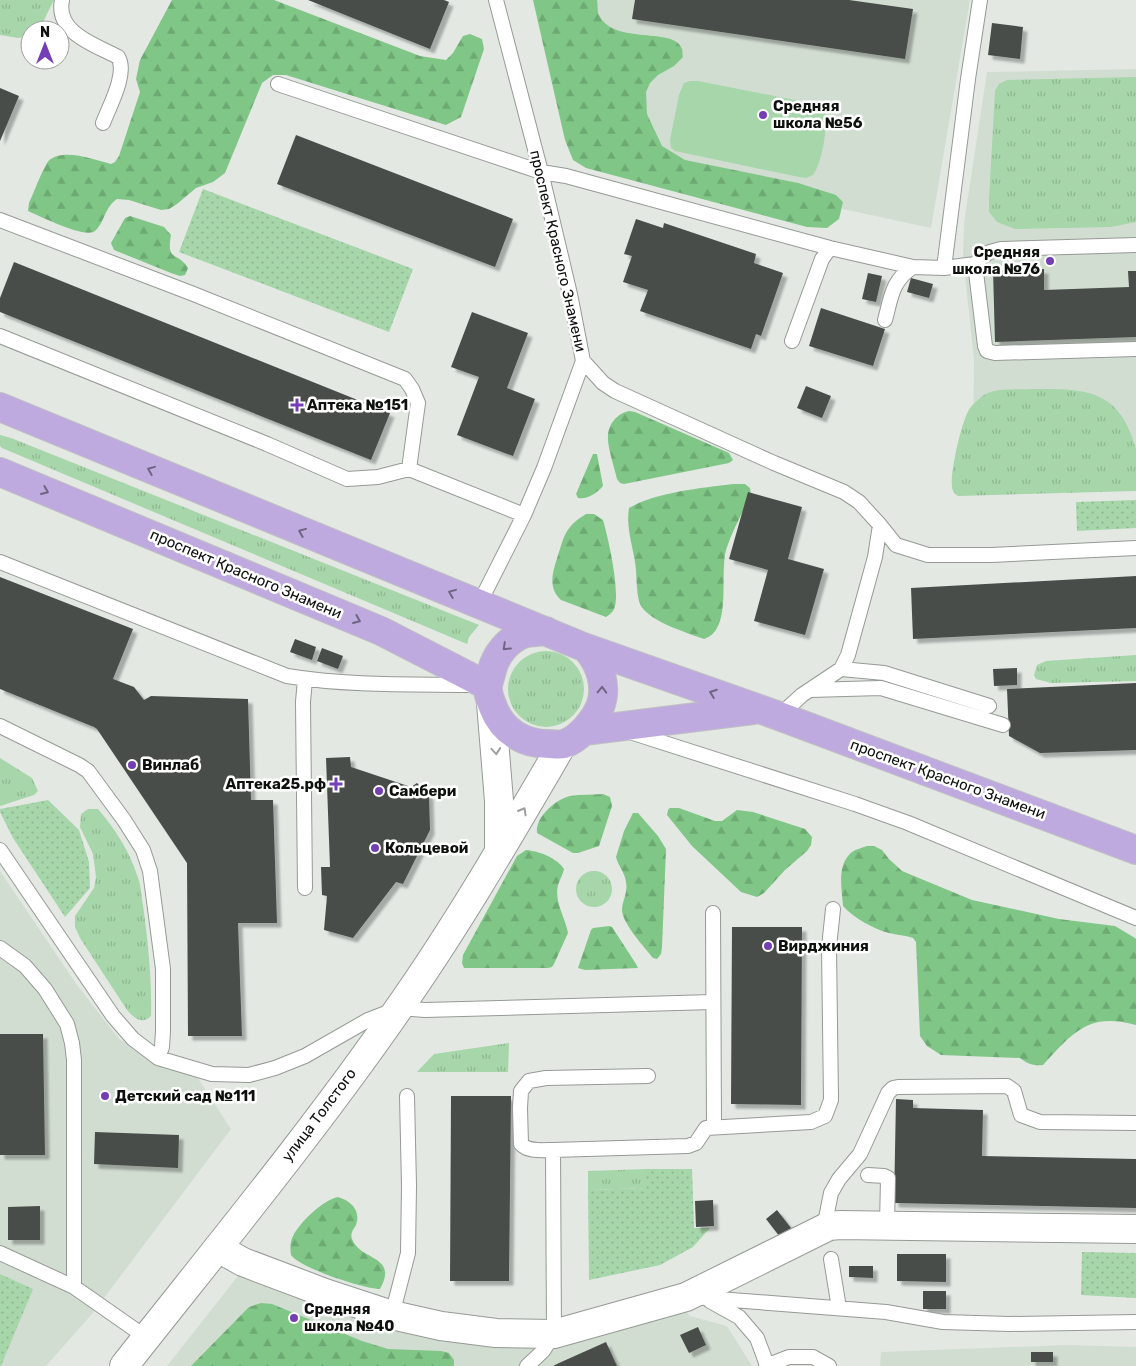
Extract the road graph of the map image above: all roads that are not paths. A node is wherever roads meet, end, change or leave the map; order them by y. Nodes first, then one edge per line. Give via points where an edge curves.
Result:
1 (62, 0) edge
2 (496, 0) edge
3 (980, 0) edge
4 (278, 84) dead end
5 (103, 123) dead end
6 (541, 172) junction
7 (0, 220) edge
8 (1136, 245) edge
9 (830, 248) junction
10 (975, 264) junction
11 (913, 267) junction
12 (944, 268) junction
13 (884, 320) dead end
14 (0, 336) edge
15 (792, 341) dead end
16 (1136, 349) edge
17 (583, 362) junction
18 (0, 407) edge
19 (410, 469) junction
20 (0, 472) edge
21 (524, 515) junction
22 (880, 525) junction
23 (1136, 548) edge
24 (0, 562) edge
25 (478, 604) junction
26 (546, 632) junction
27 (586, 648) junction
28 (841, 669) junction
29 (305, 679) junction
30 (809, 690) junction
31 (490, 694) junction
32 (989, 706) dead end
33 (769, 713) junction
34 (1003, 725) dead end
35 (0, 726) edge
36 (615, 727) junction
37 (573, 738) junction
38 (0, 850) edge
39 (1136, 850) edge
40 (498, 853) junction
41 (305, 888) dead end
42 (834, 909) dead end
43 (713, 913) dead end
44 (1136, 918) edge
45 (0, 948) edge
46 (713, 1002) junction
47 (399, 1008) junction
48 (158, 1058) junction
49 (648, 1076) dead end
50 (407, 1096) dead end
51 (1136, 1123) edge
52 (714, 1127) junction
53 (553, 1150) junction
54 (868, 1175) dead end
55 (887, 1225) junction
56 (824, 1228) junction
57 (1136, 1229) edge
58 (218, 1248) junction
59 (0, 1253) edge
60 (832, 1260) dead end
61 (74, 1287) junction
62 (697, 1298) junction
63 (839, 1308) junction
64 (392, 1315) junction
65 (1136, 1322) edge
66 (554, 1334) junction
67 (147, 1338) junction
68 (766, 1365) edge
69 (124, 1366) edge
70 (527, 1366) edge
71 (829, 1366) edge

1 - 5 lane via 62,17 67,27 118,57 121,62 118,85
2 - 6 lane, проспект Красного Знамени
3 - 12 lane
4 - 6 lane
6 - 9 lane
6 - 17 lane, проспект Красного Знамени
7 - 19 lane via 405,379 418,403
8 - 10 lane via 1001,249 983,256
9 - 11 lane
9 - 15 lane via 822,259
10 - 12 lane
10 - 16 lane via 987,351 996,354
11 - 12 lane
11 - 13 lane via 896,284
14 - 19 lane via 347,479 378,477
17 - 21 lane, проспект Красного Знамени
17 - 22 lane via 615,391 844,492 859,502
25 -> 18 main road, проспект Красного Знамени
19 - 21 lane
20 -> 31 main road, проспект Красного Знамени via 381,630
21 - 25 lane, проспект Красного Знамени
22 - 23 lane via 896,545 928,556
22 - 28 lane via 875,557 848,655
24 - 29 lane via 287,676
25 - 26 main road, проспект Красного Знамени
26 - 27 main road, проспект Красного Знамени
26 -> 31 main road, проспект Красного Знамени via 524,634 503,649 494,664
33 -> 27 main road, проспект Красного Знамени
37 -> 27 main road via 595,718 601,704 601,672 594,656
28 - 30 lane
28 - 32 lane via 884,674
29 - 31 lane
29 - 41 lane
30 - 33 lane
30 - 34 lane via 881,688
31 - 37 main road, проспект Красного Знамени via 496,715 516,736 538,743
31 -> 40 street via 499,801
33 - 36 main road, проспект Красного Знамени
33 - 39 main road, проспект Красного Знамени
35 - 48 lane via 88,771 143,850 150,871 163,969 163,1032
36 - 37 main road, проспект Красного Знамени
36 - 44 lane via 908,823
40 -> 37 street, улица Толстого
38 - 48 lane via 112,1016 133,1039
40 - 47 street, улица Толстого
42 - 52 lane via 829,947 832,1100 825,1116 811,1122
43 - 46 lane
45 - 61 lane via 26,966 45,989 67,1024 72,1043
46 - 47 lane
46 - 52 lane
47 - 48 lane via 368,1020 305,1056 249,1075 212,1074
47 - 58 street, улица Толстого
49 - 53 lane via 529,1081 522,1091 521,1144 529,1149
50 - 64 lane via 408,1253
51 - 56 lane via 1040,1122 1021,1115 1014,1091 1007,1086 893,1088 860,1154 839,1178 831,1193
52 - 53 lane via 706,1128 696,1143 688,1146
53 - 66 lane
54 - 55 lane via 888,1178
55 - 56 street
55 - 57 street
56 - 62 street
58 - 64 street via 244,1262
58 - 67 street, улица Толстого
59 - 61 lane
60 - 63 lane
61 - 67 lane
62 - 63 lane
62 - 66 street
62 - 68 lane via 739,1317 758,1338
63 - 65 lane via 943,1322
64 - 66 street via 496,1333
66 - 70 lane via 543,1351
67 - 69 street, улица Толстого
68 - 71 lane via 789,1357 814,1357

